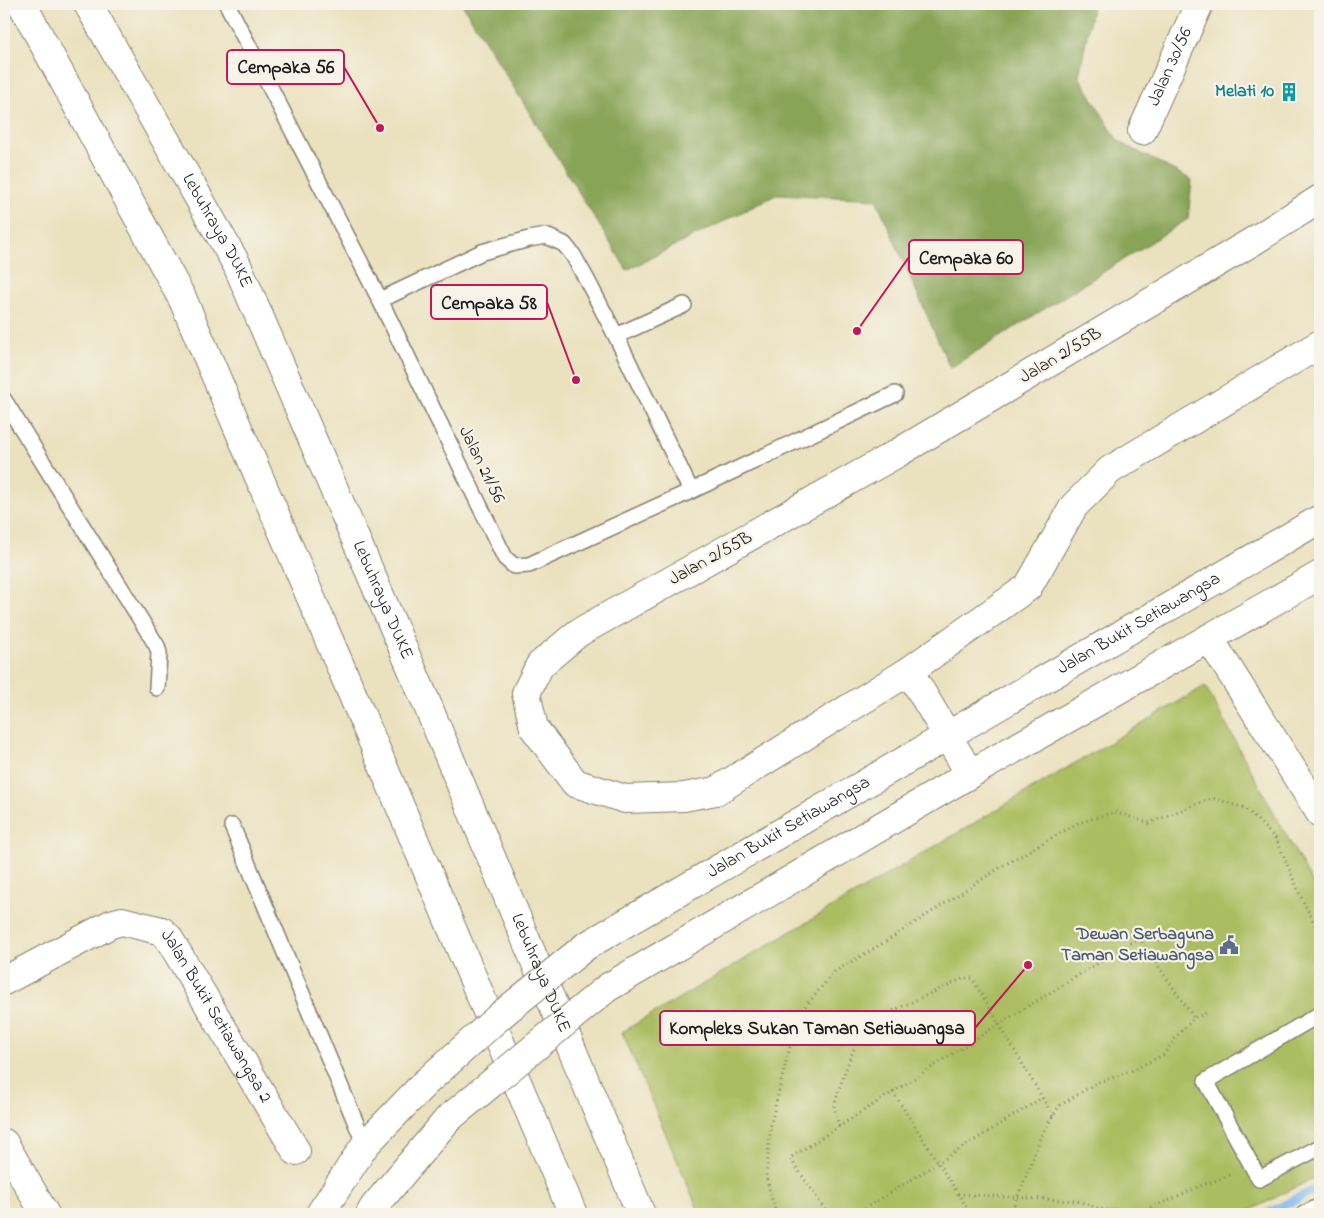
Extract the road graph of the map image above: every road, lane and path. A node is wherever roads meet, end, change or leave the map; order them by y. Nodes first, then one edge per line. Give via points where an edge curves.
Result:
1 (22, 4) edge
2 (88, 4) edge
3 (227, 4) edge
4 (1199, 4) edge
5 (1142, 132) dead end
6 (1320, 199) edge
7 (380, 300) junction
8 (684, 305) dead end
9 (616, 336) junction
10 (1320, 344) edge
11 (895, 394) dead end
12 (4, 400) edge
13 (691, 491) junction
14 (1320, 520) edge
15 (1320, 575) edge
16 (1209, 638) junction
17 (909, 671) junction
18 (156, 688) dead end
19 (948, 736) junction
20 (970, 774) junction
21 (1320, 813) edge
22 (232, 826) dead end
23 (1320, 934) edge
24 (4, 981) edge
25 (1208, 1012) dead end
26 (1320, 1014) edge
27 (1194, 1018) junction
28 (999, 1024) junction
29 (893, 1092) junction
30 (1042, 1098) junction
31 (1053, 1116) junction
32 (839, 1126) junction
33 (4, 1143) edge
34 (365, 1144) junction
35 (1320, 1147) edge
36 (296, 1151) dead end
37 (938, 1163) junction
38 (1252, 1165) junction
39 (958, 1194) junction
40 (1018, 1198) junction
41 (1320, 1206) edge
42 (45, 1214) edge
43 (320, 1214) edge
44 (370, 1214) edge
45 (573, 1214) edge
46 (640, 1214) edge
47 (776, 1214) edge
48 (828, 1214) edge
49 (856, 1214) edge
50 (971, 1214) edge
51 (1010, 1214) edge
52 (1304, 1214) edge

1 - 45 main road via 183,300
2 - 46 main road, Lebuhraya DUKE via 237,265 423,695
3 - 7 lane, Jalan 21/56
4 - 5 main road, Jalan 30/56
6 - 17 main road, Jalan 2/55B via 896,454 578,633 540,665 526,693 534,728 575,783 625,799 684,797 716,791
7 - 9 lane via 482,252 546,236 564,244 573,255
7 - 13 lane, Jalan 21/56 via 505,558 514,566 529,565
8 - 9 lane
9 - 13 lane
10 - 17 main road, Jalan 2/55B via 1110,470 1074,506 1028,587
11 - 13 lane, Jalan 21/56
12 - 18 lane via 157,646
14 - 19 main road, Jalan Bukit Setiawangsa
15 - 16 main road
16 - 20 main road
16 - 21 main road
17 - 19 main road
19 - 20 main road
19 - 34 main road, Jalan Bukit Setiawangsa, bridge via 586,946 501,1015 425,1083
20 - 44 main road, bridge via 608,988 448,1119
22 - 34 lane
23 - 47 path via 1277,840 1245,808 1212,798 1149,823 1115,812 1078,823 1004,865 835,971 798,1015 771,1123 766,1177
24 - 36 main road, Jalan Bukit Setiawangsa 2 via 111,924 122,921 162,931
25 - 27 path
26 - 38 lane via 1206,1081
27 - 28 path via 1139,938
27 - 31 path via 1163,1055 1096,1083 1059,1106
28 - 29 path
28 - 30 path
28 - 32 path via 972,978 964,978 864,1024 834,1107
29 - 32 path
29 - 37 path
30 - 31 path
30 - 37 path
31 - 40 path via 1041,1136
32 - 48 path via 790,1158
33 - 42 main road
34 - 43 main road, Jalan Bukit Setiawangsa
35 - 38 lane via 1259,1179
37 - 39 path
37 - 49 path
38 - 40 path via 1135,1213 1104,1210 1077,1201
39 - 40 path
39 - 50 path
40 - 51 path
41 - 52 lane

